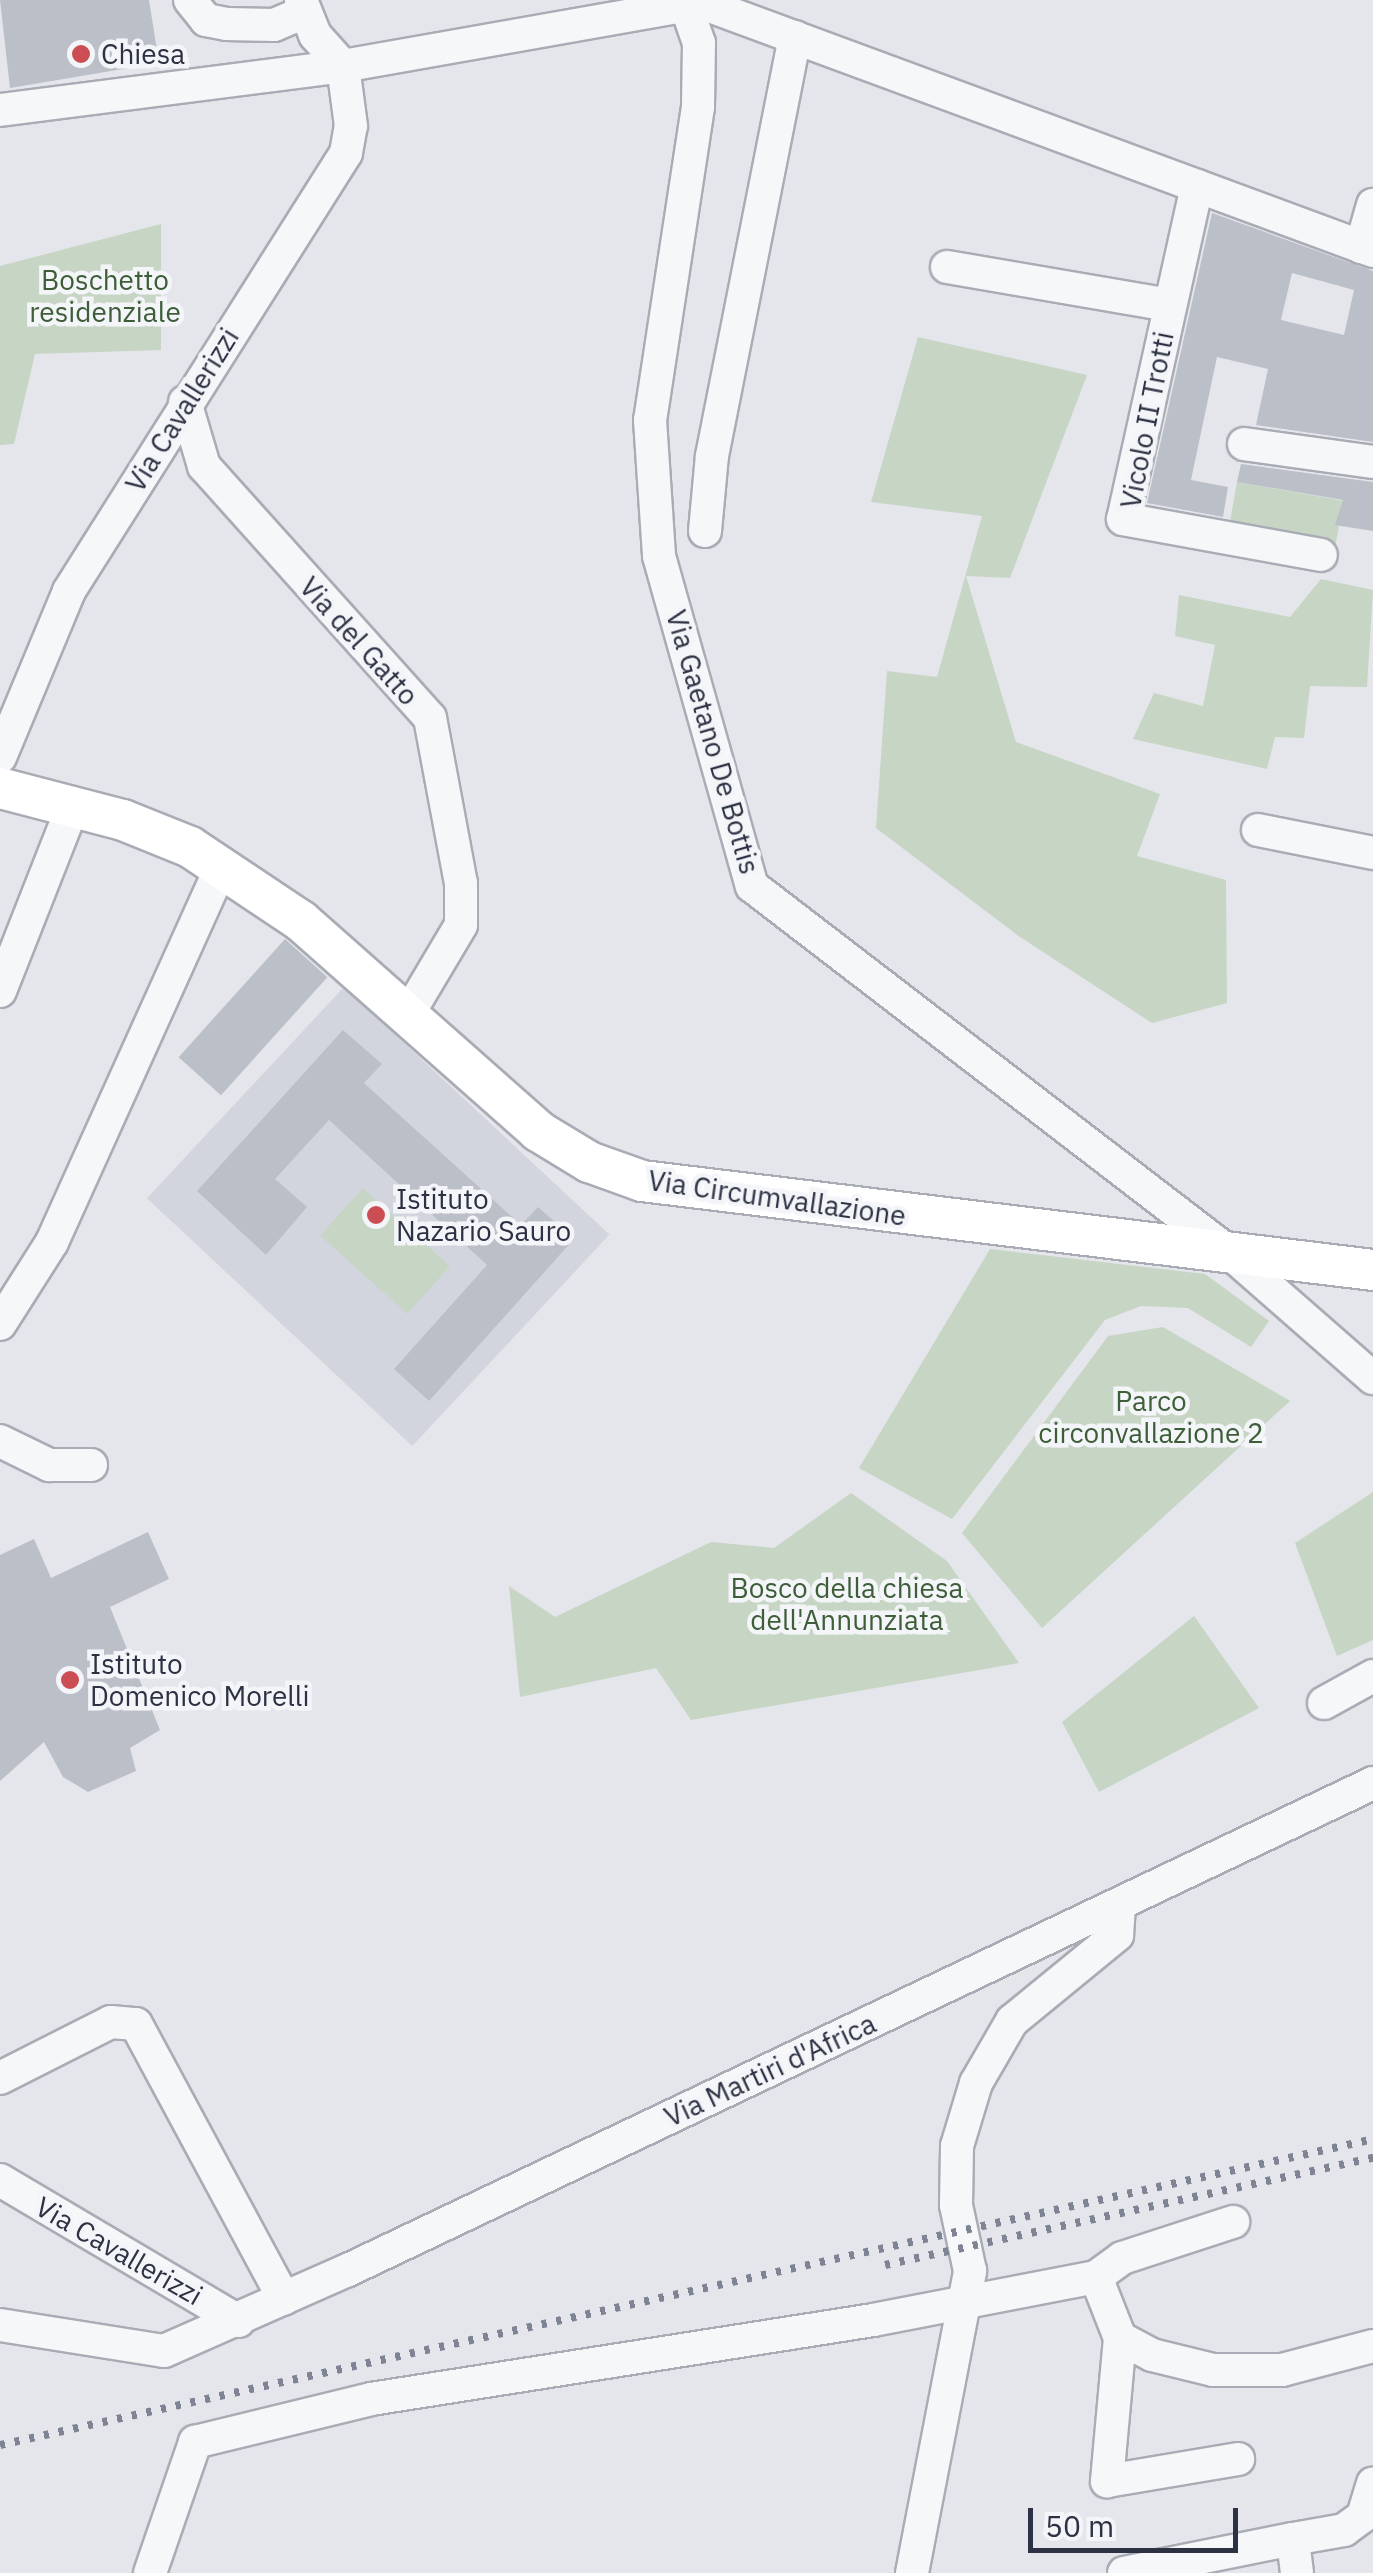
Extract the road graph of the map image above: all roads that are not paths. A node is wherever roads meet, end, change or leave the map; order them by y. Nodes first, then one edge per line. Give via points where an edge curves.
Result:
1 (190, 0) edge
2 (774, 0) edge
3 (698, 2) edge
4 (293, 12) edge
5 (795, 37) junction
6 (343, 66) junction
7 (283, 74) junction
8 (0, 110) edge
9 (1197, 186) junction
10 (1373, 205) edge
11 (1367, 249) edge
12 (947, 267) dead end
13 (1168, 305) junction
14 (185, 402) junction
15 (1244, 444) dead end
16 (1373, 462) edge
17 (704, 531) dead end
18 (1321, 555) dead end
19 (0, 757) edge
20 (0, 788) edge
21 (72, 808) junction
22 (1258, 830) dead end
23 (1373, 853) edge
24 (221, 867) junction
25 (0, 991) edge
26 (407, 1016) junction
27 (1230, 1253) junction
28 (1373, 1270) edge
29 (0, 1324) edge
30 (1373, 1378) edge
31 (0, 1441) edge
32 (91, 1464) dead end
33 (1373, 1676) edge
34 (1324, 1703) dead end
35 (1373, 1783) edge
36 (1119, 1905) junction
37 (0, 2078) edge
38 (0, 2180) edge
39 (1233, 2222) dead end
40 (1096, 2277) junction
41 (284, 2300) junction
42 (960, 2303) junction
43 (238, 2321) junction
44 (0, 2326) edge
45 (1120, 2338) junction
46 (1373, 2346) edge
47 (1238, 2459) dead end
48 (1373, 2484) edge
49 (1293, 2539) junction
50 (150, 2573) edge
51 (912, 2573) edge
52 (1124, 2573) edge
53 (1298, 2573) edge

1 - 4 street via 206,20
2 - 5 street
3 - 5 street
3 - 6 street
3 - 27 street, Via Gaetano De Bottis via 698,107 650,420 659,556 752,886
4 - 6 street
4 - 7 street
5 - 9 street
5 - 17 street via 712,456
6 - 7 street
6 - 14 street, Via Cavallerizzi via 351,126 346,153
7 - 8 street
9 - 11 street
9 - 13 street, Vicolo II Trotti
10 - 11 street
12 - 13 street, Vicolo II Trotti
13 - 18 street, Vicolo II Trotti via 1123,519
14 - 19 street, Via Cavallerizzi via 69,590
14 - 26 street, Via del Gatto via 190,434 224,491 430,718 461,882 461,925
15 - 16 street
20 - 21 main road, Via Circumvallazione
21 - 24 main road, Via Circumvallazione via 122,820
21 - 25 street
22 - 23 street
24 - 26 main road, Via Circumvallazione via 301,921
24 - 29 street via 52,1242
26 - 27 main road, Via Circumvallazione via 538,1130 589,1162 642,1181
27 - 28 main road, Via Circumvallazione
27 - 30 street, Via Gaetano De Bottis
31 - 32 street via 49,1465
33 - 34 street
35 - 36 street, Via Martiri d'Africa
36 - 41 street, Via Martiri d'Africa
36 - 42 street via 1117,1935 1012,2021 976,2083 957,2146 956,2205 970,2271
37 - 41 street via 111,2022 136,2024
38 - 43 street, Via Cavallerizzi
39 - 40 street via 1122,2258
40 - 42 street
40 - 45 street
41 - 43 street, Via Martiri d'Africa
42 - 50 street via 370,2400 196,2442
42 - 51 street
43 - 44 street, Via Martiri d'Africa via 164,2351
45 - 46 street via 1152,2355 1213,2370 1282,2370
45 - 47 street via 1107,2481
48 - 49 street via 1363,2516 1344,2530
49 - 52 street
49 - 53 street

